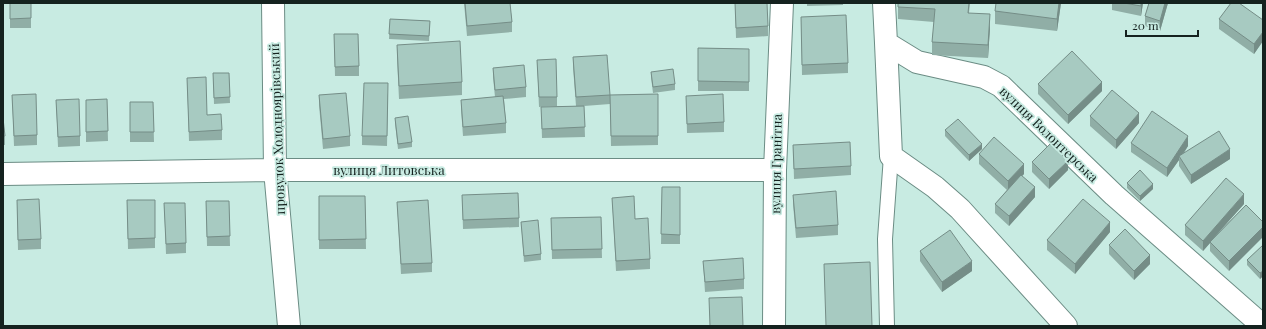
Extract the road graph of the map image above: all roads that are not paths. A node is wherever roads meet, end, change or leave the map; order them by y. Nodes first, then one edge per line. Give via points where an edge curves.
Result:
1 (273, 3) edge
2 (782, 3) edge
3 (884, 3) edge
4 (886, 42) junction
5 (891, 156) junction
6 (275, 170) junction
7 (775, 170) junction
8 (3, 174) edge
9 (289, 326) edge
10 (774, 326) edge
11 (887, 326) edge
12 (1066, 326) edge
13 (1263, 326) edge

1 - 6 street, провулок Холодноярівський
2 - 7 street, вулиця Гранітна
3 - 4 street
4 - 5 street
4 - 13 street, вулиця Волонтерська via 917,62 984,77 1001,86 1114,195
5 - 11 lane via 885,239
5 - 12 street via 935,187 960,209
6 - 7 street, вулиця Литовська
6 - 8 street, вулиця Литовська
6 - 9 street, провулок Холодноярівський
7 - 10 street, вулиця Гранітна

